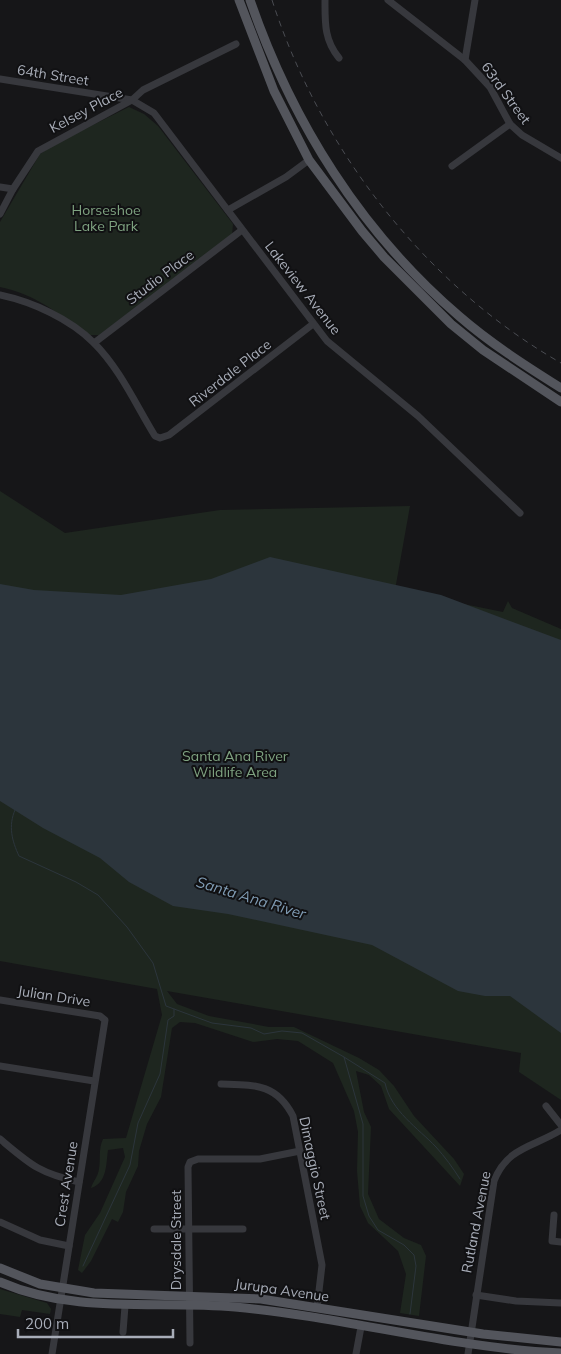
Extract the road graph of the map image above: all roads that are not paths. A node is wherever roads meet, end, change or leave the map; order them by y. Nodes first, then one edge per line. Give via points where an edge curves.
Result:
1 (239, 0) edge
2 (250, 0) edge
3 (325, 0) edge
4 (388, 0) edge
5 (475, 0) edge
6 (236, 44) dead end
7 (339, 58) dead end
8 (465, 60) junction
9 (0, 79) edge
10 (132, 100) junction
11 (510, 124) junction
12 (561, 158) edge
13 (309, 160) junction
14 (325, 162) junction
15 (452, 166) dead end
16 (0, 187) edge
17 (13, 189) junction
18 (228, 210) junction
19 (0, 214) edge
20 (242, 230) junction
21 (0, 295) edge
22 (313, 324) junction
23 (94, 343) junction
24 (561, 388) edge
25 (561, 402) edge
26 (520, 513) dead end
27 (0, 1000) edge
28 (103, 1018) joint
29 (0, 1066) edge
30 (94, 1081) junction
31 (221, 1084) dead end
32 (546, 1106) dead end
33 (561, 1125) edge
34 (561, 1130) edge
35 (0, 1139) edge
36 (300, 1151) junction
37 (79, 1182) junction
38 (554, 1216) dead end
39 (0, 1222) edge
40 (154, 1229) dead end
41 (189, 1229) junction
42 (243, 1229) dead end
43 (561, 1242) edge
44 (69, 1246) junction
45 (0, 1268) edge
46 (0, 1282) edge
47 (62, 1288) junction
48 (476, 1295) junction
49 (60, 1300) junction
50 (189, 1301) junction
51 (561, 1303) edge
52 (125, 1306) junction
53 (317, 1308) junction
54 (361, 1327) junction
55 (122, 1332) dead end
56 (561, 1342) edge
57 (190, 1343) dead end
58 (469, 1343) edge
59 (561, 1353) edge
60 (52, 1354) edge
61 (356, 1354) edge

1 - 13 main road via 274,90
2 - 14 main road via 285,86
3 - 7 street via 326,37
4 - 8 street, 63rd Street
5 - 8 street
6 - 10 street, Kelsey Place via 143,90
8 - 11 street, 63rd Street via 490,87
9 - 10 street, 64th Street
10 - 17 street, Kelsey Place via 38,152
10 - 18 street, Lakeview Avenue via 154,113
11 - 12 street, 63rd Street
11 - 15 street
13 - 14 main road
13 - 18 street
13 - 25 main road via 384,257 451,324 483,350
14 - 24 main road via 355,205 428,288 490,341
16 - 17 street
17 - 19 street, Kelsey Place
18 - 20 street, Lakeview Avenue
20 - 22 street, Lakeview Avenue
20 - 23 street, Studio Place
21 - 23 street via 48,312
22 - 23 street, Riverdale Place via 169,435 160,438 155,436 132,396
22 - 26 street, Lakeview Avenue via 354,365 418,416
27 - 28 street, Julian Drive
28 - 30 street, Crest Avenue
29 - 30 street
30 - 37 street, Crest Avenue
31 - 36 street, Dimaggio Street via 257,1086 286,1102 293,1116
32 - 33 street
34 - 48 street, Rutland Avenue via 518,1151 499,1167
35 - 37 street via 36,1168
36 - 41 street, Drysdale Street via 260,1159 198,1159 190,1162
36 - 53 street, Dimaggio Street via 322,1265
37 - 44 street, Crest Avenue
38 - 43 street via 552,1241
39 - 44 street via 40,1240
40 - 41 street
41 - 42 street
41 - 50 street, Drysdale Street
44 - 47 street, Crest Avenue
45 - 47 main road, Jurupa Avenue via 30,1281
46 - 49 main road, Jurupa Avenue
47 - 49 street, Crest Avenue
47 - 50 main road, Jurupa Avenue
48 - 51 street
48 - 58 street, Rutland Avenue
49 - 52 main road, Jurupa Avenue
49 - 60 street, Crest Avenue
50 - 52 main road, Jurupa Avenue
50 - 53 main road, Jurupa Avenue via 261,1299
50 - 54 main road, Jurupa Avenue
50 - 57 street, Drysdale Street
52 - 55 street
53 - 58 main road, Jurupa Avenue
54 - 58 main road, Jurupa Avenue
54 - 61 street
56 - 58 main road, Jurupa Avenue
58 - 59 main road, Jurupa Avenue

